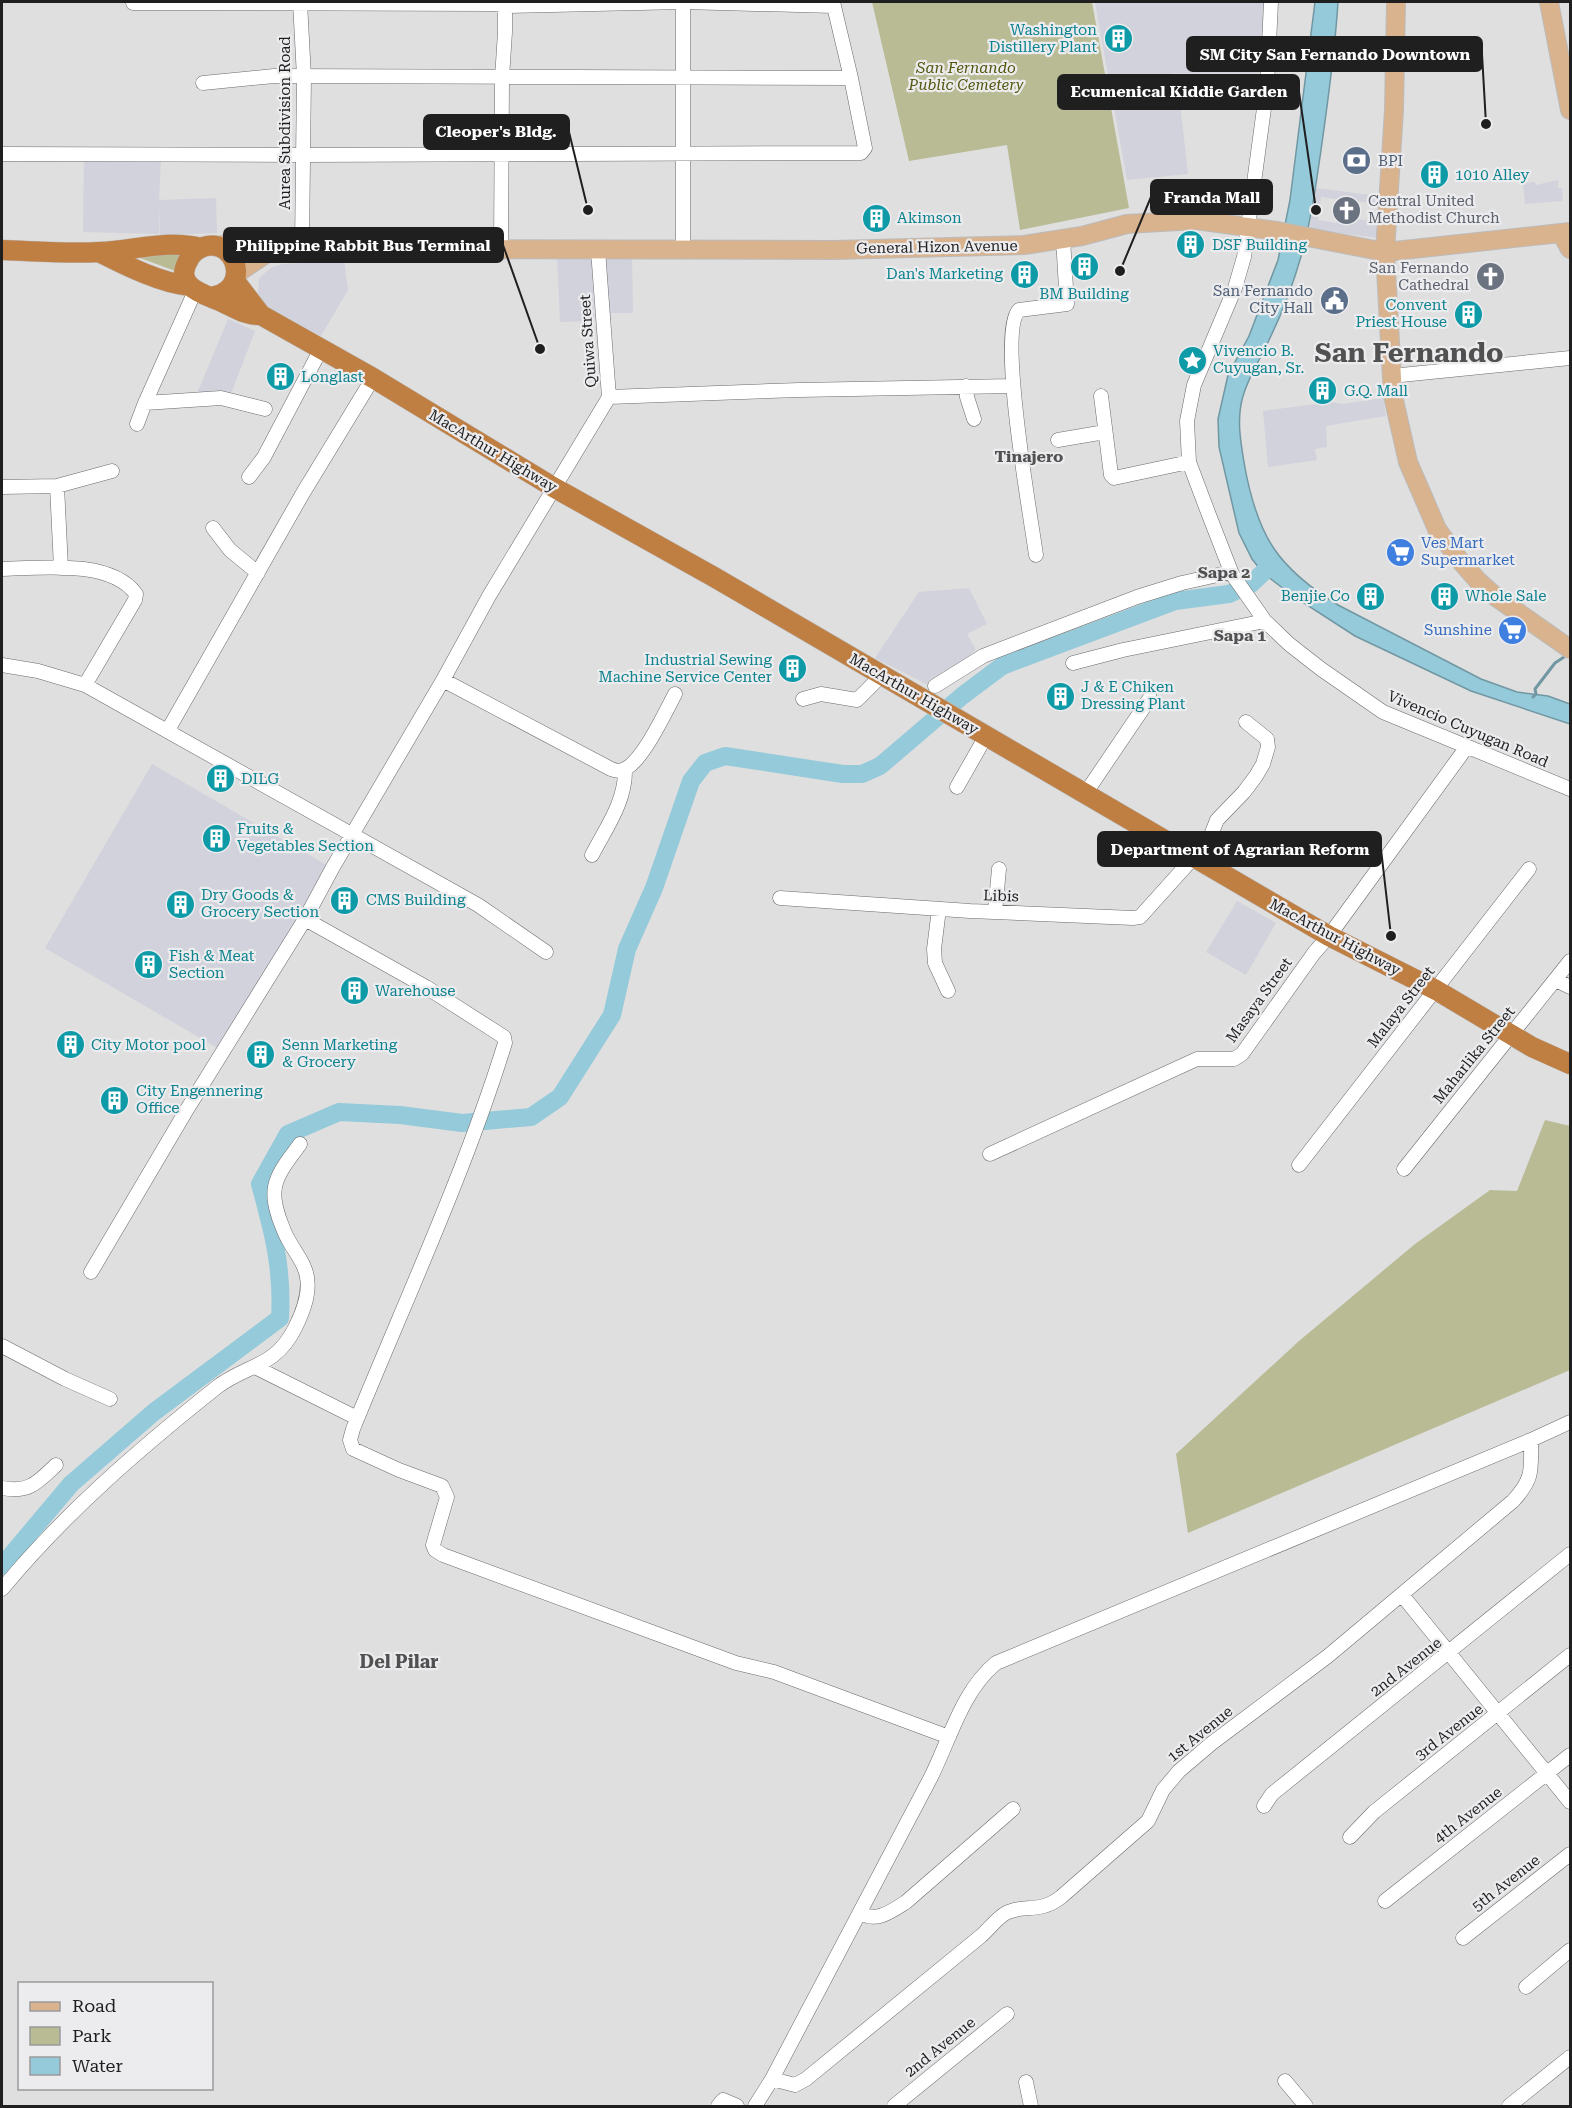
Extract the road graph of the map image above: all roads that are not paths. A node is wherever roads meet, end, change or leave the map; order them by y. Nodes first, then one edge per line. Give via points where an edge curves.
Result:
1 (300, 2) edge
2 (683, 2) edge
3 (1270, 2) edge
4 (1396, 2) edge
5 (1549, 2) edge
6 (133, 3) edge
7 (834, 4) edge
8 (505, 6) junction
9 (304, 78) junction
10 (502, 78) junction
11 (682, 78) junction
12 (851, 78) junction
13 (203, 83) dead end
14 (1570, 110) edge
15 (502, 153) junction
16 (2, 154) edge
17 (682, 154) junction
18 (302, 155) junction
19 (1249, 227) junction
20 (1566, 232) edge
21 (1063, 239) junction
22 (299, 244) junction
23 (209, 247) junction
24 (501, 248) junction
25 (682, 249) junction
26 (1570, 249) edge
27 (2, 250) edge
28 (598, 250) junction
29 (99, 252) junction
30 (1385, 252) junction
31 (236, 278) junction
32 (198, 291) junction
33 (261, 315) junction
34 (321, 349) junction
35 (1570, 358) edge
36 (1391, 376) junction
37 (373, 378) junction
38 (966, 386) junction
39 (1012, 386) junction
40 (1101, 396) dead end
41 (609, 397) junction
42 (145, 403) junction
43 (265, 409) dead end
44 (974, 419) dead end
45 (137, 424) dead end
46 (1105, 432) junction
47 (1058, 440) dead end
48 (1189, 462) junction
49 (112, 471) dead end
50 (249, 477) dead end
51 (57, 486) junction
52 (2, 487) edge
53 (553, 487) junction
54 (213, 528) dead end
55 (1036, 555) dead end
56 (61, 568) junction
57 (2, 569) edge
58 (258, 573) junction
59 (1232, 573) junction
60 (1265, 621) junction
61 (1568, 647) edge
62 (1073, 663) dead end
63 (2, 665) edge
64 (881, 676) junction
65 (443, 680) junction
66 (85, 686) junction
67 (929, 693) junction
68 (675, 694) dead end
69 (1150, 698) dead end
70 (803, 699) dead end
71 (1246, 722) dead end
72 (168, 730) junction
73 (986, 736) junction
74 (1466, 748) junction
75 (625, 769) junction
76 (957, 787) dead end
77 (1570, 789) edge
78 (1085, 794) junction
79 (351, 834) junction
80 (592, 855) dead end
81 (1194, 857) junction
82 (999, 869) dead end
83 (1529, 869) dead end
84 (780, 898) dead end
85 (939, 909) junction
86 (995, 912) junction
87 (305, 919) junction
88 (1329, 936) junction
89 (546, 952) dead end
90 (1570, 961) edge
91 (1556, 980) junction
92 (1570, 987) edge
93 (1436, 990) junction
94 (948, 991) dead end
95 (1510, 1035) junction
96 (1570, 1064) edge
97 (300, 1144) dead end
98 (990, 1154) dead end
99 (1299, 1165) dead end
100 (1404, 1169) dead end
101 (92, 1272) dead end
102 (2, 1346) edge
103 (255, 1367) junction
104 (110, 1399) dead end
105 (357, 1418) junction
106 (1570, 1422) edge
107 (1531, 1440) junction
108 (56, 1465) dead end
109 (2, 1488) edge
110 (1570, 1554) edge
111 (2, 1590) edge
112 (1402, 1595) junction
113 (1450, 1654) junction
114 (1570, 1655) edge
115 (1500, 1713) junction
116 (949, 1737) junction
117 (1570, 1755) edge
118 (1547, 1774) junction
119 (1570, 1802) edge
120 (1264, 1806) dead end
121 (1013, 1809) dead end
122 (1350, 1837) dead end
123 (1570, 1854) edge
124 (1385, 1901) dead end
125 (860, 1912) junction
126 (1463, 1938) dead end
127 (1570, 1950) edge
128 (1526, 1987) dead end
129 (1007, 2014) dead end
130 (1570, 2057) edge
131 (772, 2079) junction
132 (1285, 2081) dead end
133 (1026, 2082) dead end
134 (1026, 2104) edge
135 (718, 2106) edge
136 (737, 2106) edge
137 (755, 2106) edge
138 (894, 2106) edge
139 (1306, 2106) edge
140 (1509, 2106) edge

1 - 6 street
1 - 8 street
1 - 9 street, Aurea Subdivision Road
2 - 7 street
2 - 8 street
2 - 11 street
3 - 19 street, Vivencio Cuyugan Road via 1267,86
4 - 30 main road
5 - 14 main road
7 - 12 street
8 - 10 street
9 - 10 street
9 - 13 street
9 - 18 street, Aurea Subdivision Road
10 - 11 street
10 - 15 street
11 - 12 street
11 - 17 street
12 - 17 street via 865,148 861,153
15 - 17 street
15 - 18 street
15 - 24 street
16 - 18 street
17 - 25 street
18 - 22 street, Aurea Subdivision Road
19 - 21 main road, General Hizon Avenue via 1196,220 1127,224
19 - 30 main road, General Hizon Avenue
19 - 48 street, Vivencio Cuyugan Road via 1235,288 1194,385 1187,421
20 - 26 main road
20 - 30 main road, General Hizon Avenue
21 - 25 main road, General Hizon Avenue via 1024,245 834,250
21 - 39 street via 1067,304 1023,309 1015,314
22 - 23 main road, General Hizon Avenue via 264,240
22 - 24 main road, General Hizon Avenue
22 - 31 main road, General Hizon Avenue via 273,249
23 - 29 highway, MacArthur Highway via 173,245
23 - 31 highway, MacArthur Highway via 228,252 236,264
23 - 32 highway via 192,255 186,264 186,276
24 - 28 main road, General Hizon Avenue
25 - 28 main road, General Hizon Avenue
27 - 29 highway, MacArthur Highway
28 - 41 street, Quiwa Street
29 - 32 highway, MacArthur Highway
30 - 36 main road
31 - 32 highway via 223,294
31 - 33 highway, MacArthur Highway
32 - 33 highway, MacArthur Highway via 242,312
32 - 42 street
33 - 34 highway, MacArthur Highway
34 - 37 highway, MacArthur Highway
34 - 50 street via 264,457
35 - 36 street
36 - 61 main road via 1408,462 1437,529 1478,581
37 - 53 highway, MacArthur Highway
37 - 58 street
38 - 39 street
38 - 41 street
38 - 44 street
39 - 55 street
40 - 46 street
41 - 53 street, Quiwa Street
42 - 43 street via 221,398
42 - 45 street
46 - 47 street
46 - 48 street via 1114,478
48 - 59 street, Vivencio Cuyugan Road
49 - 51 street
51 - 52 street
51 - 56 street
53 - 64 highway, MacArthur Highway via 714,576
53 - 65 street, Quiwa Street
54 - 58 street via 230,550
56 - 57 street
56 - 66 street via 110,575 135,594
58 - 72 street
59 - 60 street, Vivencio Cuyugan Road
59 - 67 street via 1137,597 983,656
60 - 62 street
60 - 74 street, Vivencio Cuyugan Road via 1321,669 1383,712
63 - 66 street via 38,671
64 - 67 highway, MacArthur Highway
64 - 70 street via 857,699 821,694
65 - 75 street via 612,770
65 - 79 street, Quiwa Street
66 - 72 street
67 - 73 highway, MacArthur Highway via 962,723
68 - 75 street via 656,730
69 - 78 street
71 - 81 street, Libis via 1267,739 1263,764 1244,792 1217,820
72 - 79 street
73 - 76 street
73 - 78 highway, MacArthur Highway
74 - 77 street, Vivencio Cuyugan Road
74 - 88 street, Masaya Street
75 - 80 street via 623,795
78 - 81 highway, MacArthur Highway
79 - 87 street, Quiwa Street
79 - 89 street via 478,905
81 - 86 street, Libis via 1140,917
81 - 88 highway, MacArthur Highway
82 - 86 street
83 - 93 street, Malaya Street
84 - 85 street, Libis
85 - 86 street, Libis
85 - 94 street via 935,963
87 - 101 street, Quiwa Street
87 - 105 street via 426,987 504,1037 505,1043 464,1158
88 - 93 highway, MacArthur Highway
88 - 98 street, Masaya Street via 1242,1054 1234,1059 1197,1059
90 - 91 street, Maharlika Street
91 - 92 street
91 - 95 street, Maharlika Street
93 - 95 highway, MacArthur Highway
93 - 99 street, Malaya Street
95 - 96 highway, MacArthur Highway
95 - 100 street, Maharlika Street
97 - 103 street via 275,1186 274,1205 286,1237 304,1267 308,1282 306,1300 294,1329 274,1356
102 - 104 street
103 - 105 street
103 - 111 street via 220,1385 120,1468 70,1513
105 - 116 street via 350,1440 353,1449 445,1489 447,1497 434,1545 443,1555 698,1650 774,1672
106 - 107 street
107 - 112 street, 1st Avenue via 1530,1476 1525,1487 1490,1522
107 - 116 street via 996,1663 974,1687
108 - 109 street via 27,1489
110 - 113 street, 2nd Avenue
112 - 113 street
112 - 131 street, 1st Avenue via 1179,1771 1162,1790 1148,1821 1053,1904 1005,1913 806,2079 795,2085
113 - 115 street
113 - 120 street, 2nd Avenue via 1272,1794
114 - 115 street, 3rd Avenue
115 - 118 street
115 - 122 street, 3rd Avenue via 1374,1812
116 - 125 street
117 - 118 street, 4th Avenue
118 - 119 street
118 - 124 street, 4th Avenue
121 - 125 street via 906,1902 876,1917
123 - 126 street, 5th Avenue
125 - 131 street
127 - 128 street
129 - 138 street, 2nd Avenue
130 - 140 street
131 - 137 street
132 - 139 street
133 - 134 street
135 - 136 street via 723,2100

